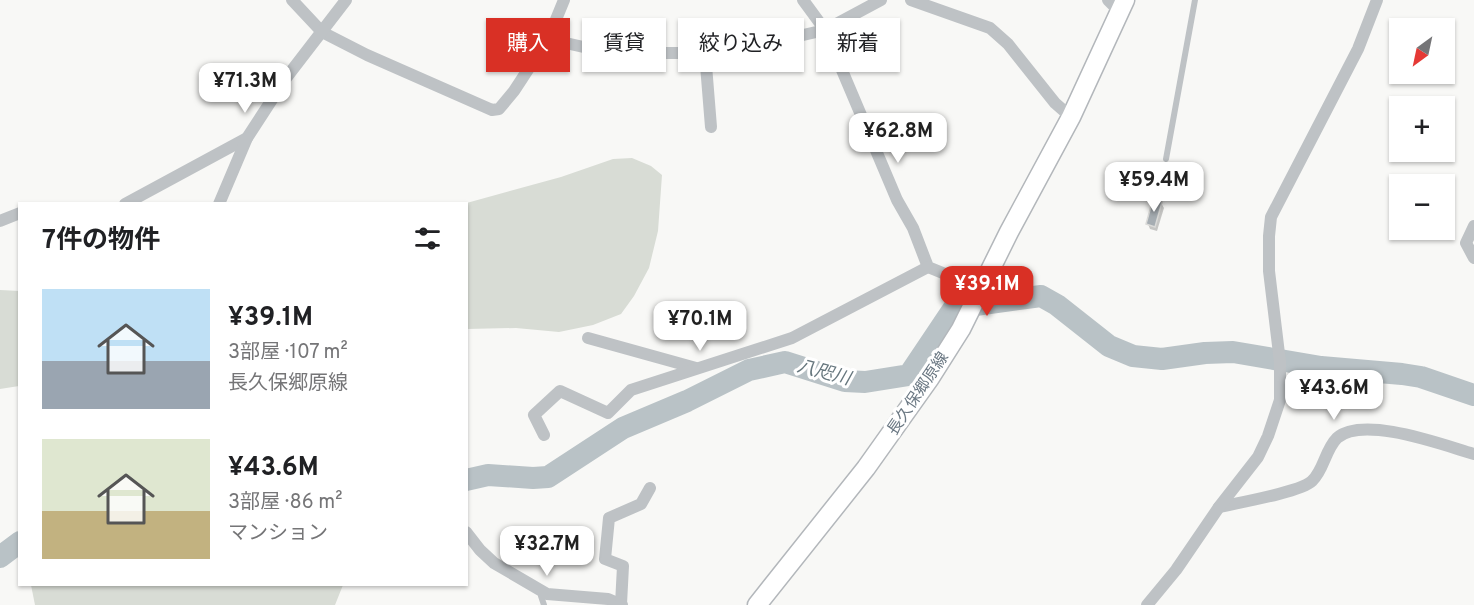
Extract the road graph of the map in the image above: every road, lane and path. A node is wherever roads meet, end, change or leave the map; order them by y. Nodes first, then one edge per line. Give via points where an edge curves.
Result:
1 (292, 0) edge
2 (346, 0) edge
3 (564, 0) edge
4 (803, 0) edge
5 (881, 0) edge
6 (911, 0) edge
7 (1196, 0) edge
8 (1377, 0) edge
9 (1118, 4) edge
10 (557, 18) edge
11 (816, 18) edge
12 (847, 18) edge
13 (322, 32) junction
14 (570, 44) edge
15 (678, 52) edge
16 (526, 72) edge
17 (707, 72) edge
18 (843, 72) edge
19 (1071, 117) junction
20 (711, 128) dead end
21 (247, 138) junction
22 (1166, 159) dead end
23 (128, 202) edge
24 (220, 202) edge
25 (18, 214) edge
26 (0, 221) edge
27 (1474, 226) edge
28 (1474, 258) edge
29 (928, 267) junction
30 (982, 288) junction
31 (588, 338) dead end
32 (698, 369) junction
33 (544, 435) dead end
34 (1474, 454) edge
35 (650, 488) dead end
36 (1219, 507) junction
37 (468, 535) edge
38 (541, 596) dead end
39 (544, 605) edge
40 (622, 605) edge
41 (757, 605) edge
42 (1147, 605) edge

1 - 13 street
2 - 13 street
3 - 10 street
4 - 11 street
5 - 12 street
6 - 19 street via 990,28
7 - 22 lane
8 - 36 street via 1358,49 1272,217 1269,271 1280,362 1280,400 1258,457
9 - 19 main road, 長久保郷原線
13 - 16 street via 492,110 499,109
13 - 21 street
14 - 15 street via 610,53
17 - 20 street
18 - 29 street
19 - 30 main road, 長久保郷原線
21 - 23 street
21 - 24 street
25 - 26 street
27 - 28 street via 1466,243
29 - 30 street
29 - 32 street via 792,338
30 - 41 main road, 長久保郷原線 via 930,378 866,468
31 - 32 street
32 - 33 street via 631,390 608,413 560,391 534,415
34 - 36 street via 1405,434 1361,428 1346,431 1335,440 1311,482
35 - 40 street via 641,504 609,519 605,559 623,566
36 - 42 street
37 - 40 street via 495,563 547,594 608,599
38 - 39 lane

